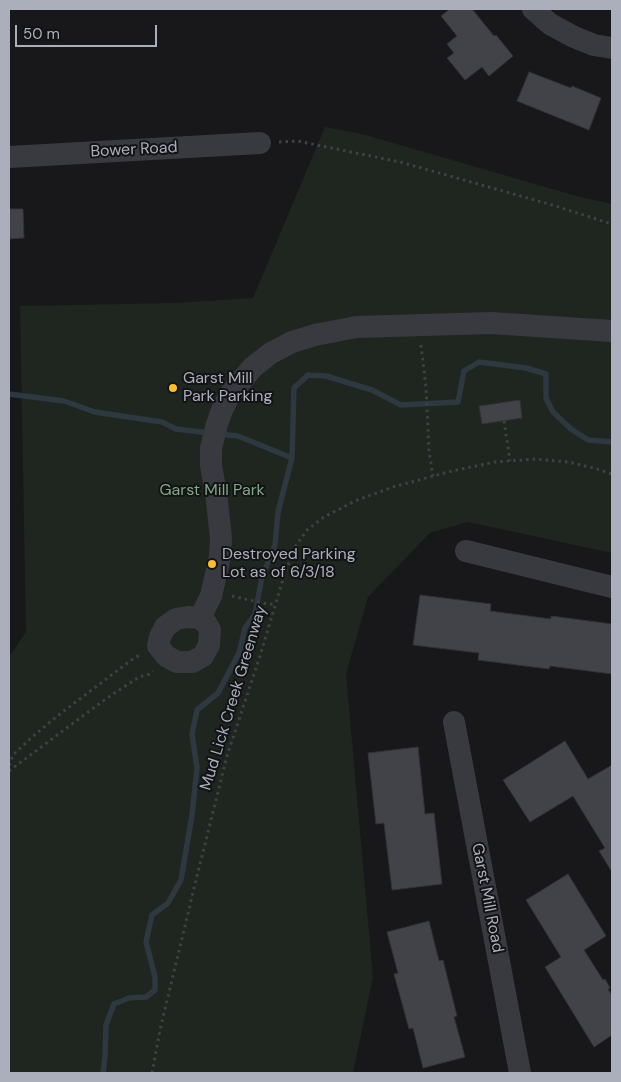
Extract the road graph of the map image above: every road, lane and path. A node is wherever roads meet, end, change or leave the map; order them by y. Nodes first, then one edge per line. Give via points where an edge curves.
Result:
1 (533, 9) edge
2 (612, 48) edge
3 (260, 142) joint
4 (9, 157) edge
5 (612, 224) edge
6 (418, 325) junction
7 (612, 331) edge
8 (504, 421) dead end
9 (510, 461) junction
10 (612, 474) edge
11 (433, 476) junction
12 (466, 551) dead end
13 (612, 586) edge
14 (212, 590) junction
15 (276, 604) junction
16 (199, 618) junction
17 (162, 651) junction
18 (454, 722) dead end
19 (9, 772) edge
20 (152, 1073) edge
21 (520, 1073) edge

1 - 2 street via 550,24 574,37
3 - 4 street, Bower Road
3 - 5 path via 297,141 400,162
6 - 7 street via 491,323
6 - 11 path
6 - 14 street via 356,327 292,342 253,367 230,394 211,448 210,466 221,538
8 - 9 path
9 - 10 path, Mud Lick Creek Greenway via 568,462
9 - 11 path, Mud Lick Creek Greenway
11 - 15 path, Mud Lick Creek Greenway via 355,501 318,521 295,547
12 - 13 street
14 - 15 path
14 - 16 street
15 - 20 path, Mud Lick Creek Greenway via 227,756
16 - 17 street via 176,619 165,628 160,637
16 - 17 street via 210,630 209,646 203,656 192,662 177,662
17 - 19 path via 155,670 150,674 139,676 107,698
17 - 19 path via 134,658 56,717 13,755
18 - 21 street, Garst Mill Road

